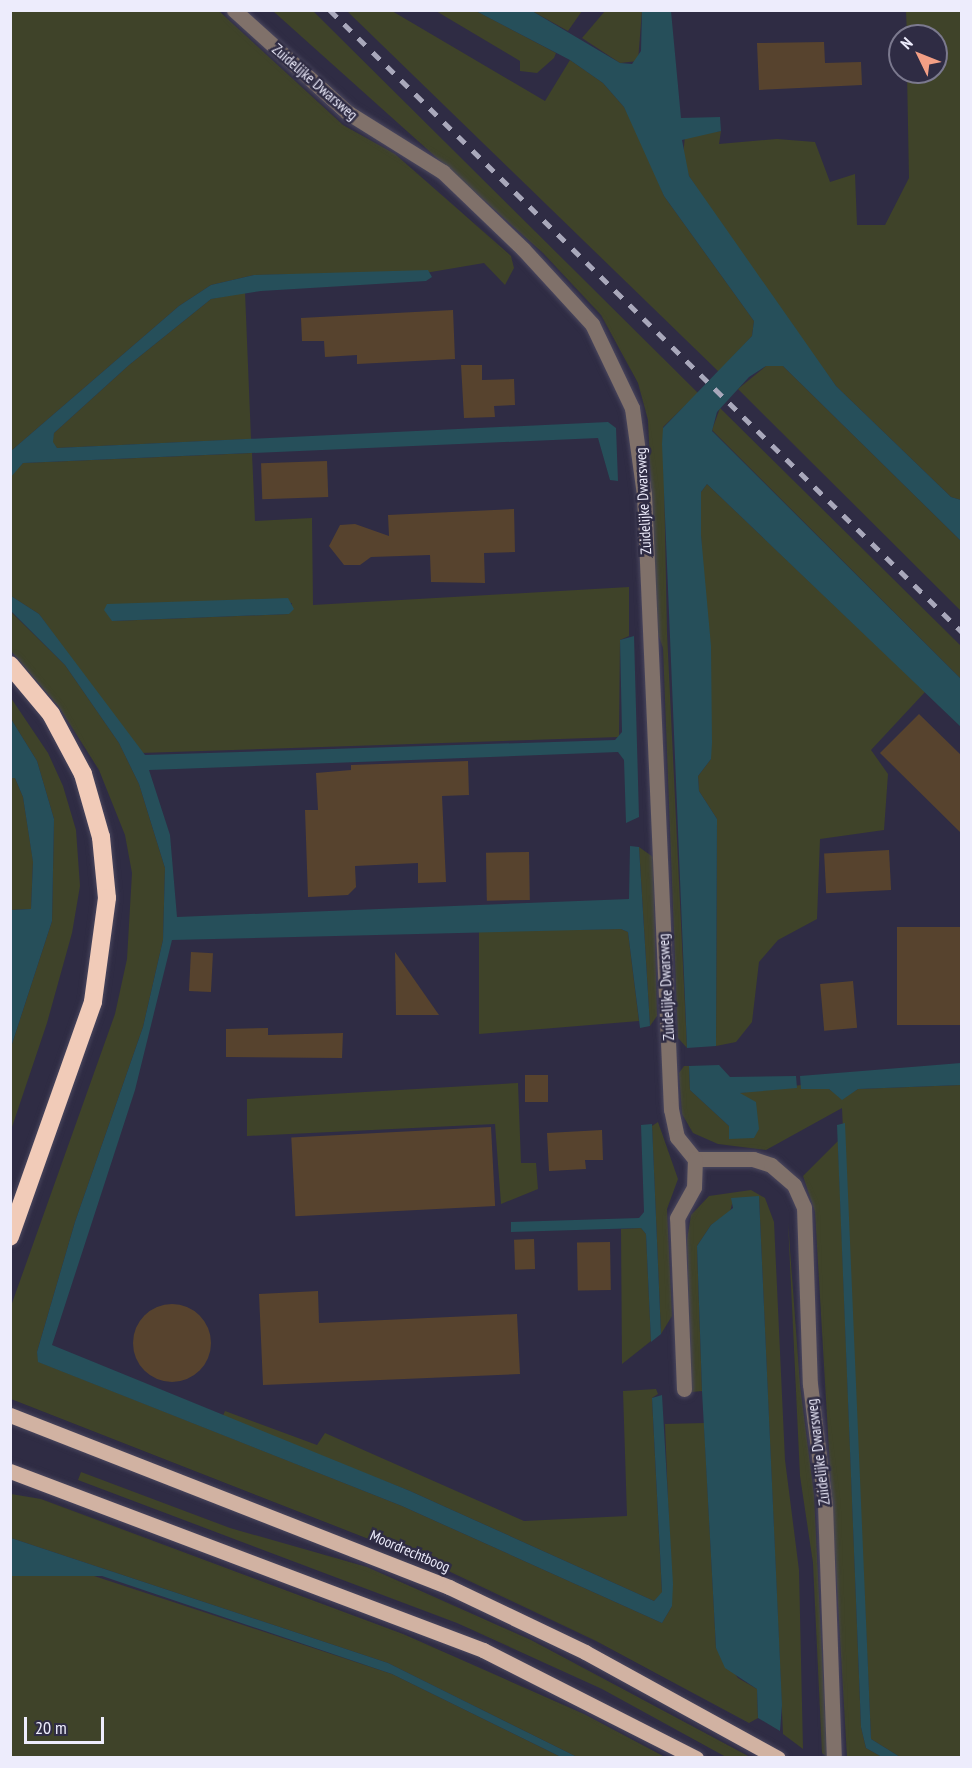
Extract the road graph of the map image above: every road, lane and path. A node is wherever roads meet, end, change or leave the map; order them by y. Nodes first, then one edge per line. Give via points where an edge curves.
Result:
1 (234, 10) edge
2 (10, 665) edge
3 (695, 1158) junction
4 (10, 1237) edge
5 (684, 1389) dead end
6 (10, 1414) edge
7 (10, 1472) edge
8 (696, 1758) edge
9 (778, 1758) edge
10 (834, 1758) edge

1 - 3 street, Zuidelijke Dwarsweg via 347,112 442,172 592,324 619,374 640,437 671,1109 677,1137
2 - 4 highway via 51,714 83,774 101,837 107,898 93,1002
3 - 5 street via 694,1186 677,1218
3 - 10 street, Zuidelijke Dwarsweg via 753,1159 771,1165 794,1185 804,1207 810,1384 825,1504
6 - 9 main road, Moordrechtboog via 458,1591 614,1666
7 - 8 main road via 483,1650

